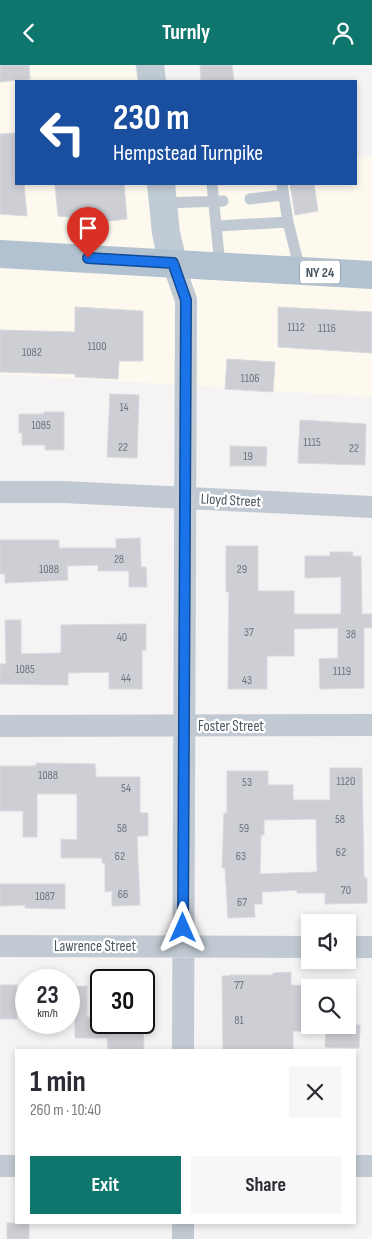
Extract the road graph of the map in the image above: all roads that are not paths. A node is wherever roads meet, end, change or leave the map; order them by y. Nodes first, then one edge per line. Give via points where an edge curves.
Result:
1 (150, 65) edge
2 (152, 80) edge
3 (212, 185) edge
4 (283, 190) edge
5 (162, 193) edge
6 (250, 199) dead end
7 (218, 202) junction
8 (288, 222) junction
9 (217, 226) junction
10 (0, 254) edge
11 (173, 263) junction
12 (220, 266) junction
13 (300, 271) junction
14 (372, 275) edge
15 (0, 492) edge
16 (184, 498) junction
17 (372, 507) edge
18 (372, 725) edge
19 (0, 726) edge
20 (184, 726) junction
21 (0, 946) edge
22 (183, 946) junction
23 (301, 947) edge
24 (356, 947) edge
25 (372, 947) edge
26 (183, 1049) edge
27 (0, 1166) edge
28 (15, 1166) edge
29 (356, 1166) edge
30 (372, 1166) edge
31 (183, 1224) edge
32 (183, 1239) edge

1 - 2 street
3 - 7 lane
4 - 6 lane
4 - 8 lane
5 - 7 lane
5 - 11 street
7 - 9 lane
8 - 9 lane
8 - 13 lane
9 - 12 lane
10 - 11 main road, NY 24
11 - 12 main road, NY 24
11 - 16 street via 186,300
12 - 13 main road, NY 24
13 - 14 main road, NY 24
15 - 16 street, Lloyd Street
16 - 17 street, Lloyd Street
16 - 20 street
18 - 20 street, Foster Street
19 - 20 street, Foster Street
20 - 22 street
21 - 22 street, Lawrence Street
22 - 23 street, Lawrence Street
22 - 26 street
24 - 25 street
27 - 28 street
29 - 30 street
31 - 32 street

